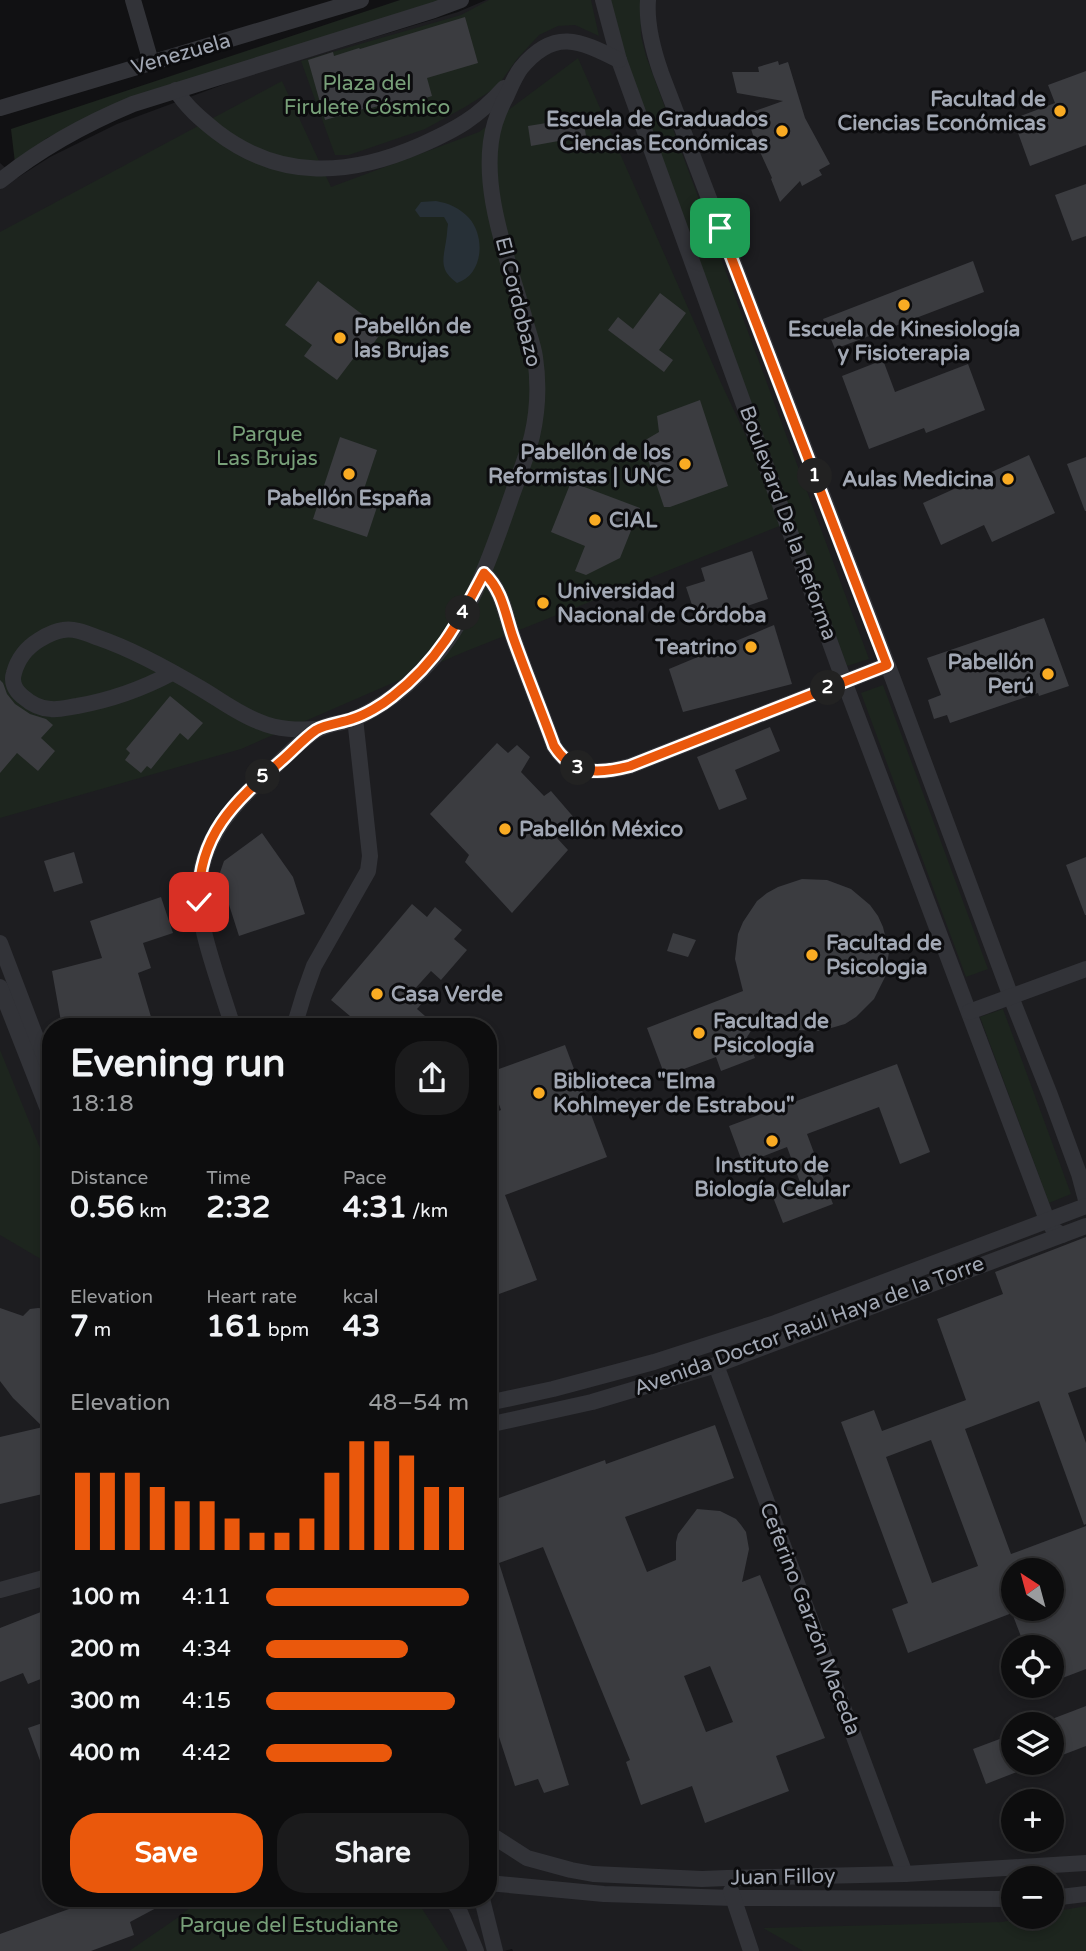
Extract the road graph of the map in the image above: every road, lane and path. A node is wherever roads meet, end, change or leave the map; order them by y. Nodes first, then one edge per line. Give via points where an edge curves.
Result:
1 (133, 0) edge
2 (361, 0) edge
3 (461, 0) edge
4 (603, 0) edge
5 (648, 0) edge
6 (319, 7) edge
7 (619, 60) junction
8 (151, 62) junction
9 (518, 73) junction
10 (176, 90) junction
11 (0, 108) edge
12 (0, 181) edge
13 (484, 573) junction
14 (887, 665) junction
15 (172, 673) junction
16 (844, 681) junction
17 (355, 719) junction
18 (318, 729) junction
19 (0, 943) edge
20 (1086, 969) edge
21 (0, 987) edge
22 (1011, 997) junction
23 (969, 1012) junction
24 (230, 1018) edge
25 (297, 1018) edge
26 (42, 1053) edge
27 (42, 1095) edge
28 (1086, 1200) edge
29 (1086, 1206) edge
30 (1047, 1220) junction
31 (1086, 1226) edge
32 (1062, 1235) junction
33 (716, 1365) junction
34 (497, 1401) edge
35 (497, 1423) edge
36 (42, 1578) edge
37 (0, 1590) edge
38 (497, 1839) edge
39 (1086, 1863) edge
40 (905, 1874) junction
41 (727, 1878) junction
42 (497, 1884) edge
43 (1086, 1894) edge
44 (1064, 1897) edge
45 (734, 1898) junction
46 (1001, 1899) edge
47 (458, 1907) edge
48 (484, 1907) edge
49 (476, 1951) edge
50 (495, 1951) edge
51 (751, 1951) edge

1 - 8 street
2 - 6 street, Venezuela
3 - 10 street, Venezuela
4 - 7 street, Boulevard De la Reforma
5 - 14 street, Boulevard De la Reforma via 649,30 661,73
6 - 8 street, Venezuela
7 - 9 street, El Cordobazo via 588,45 556,42 536,52
7 - 16 street, Boulevard De la Reforma
8 - 11 street, Venezuela
9 - 10 street via 473,118 456,128 392,158 334,169 262,159 211,127
9 - 13 street, El Cordobazo via 494,125 491,177 493,204 534,355 537,411
10 - 12 street, Venezuela via 92,121
13 - 16 street via 500,594 554,746 581,770 600,772 630,766
13 - 17 street, El Cordobazo via 456,627 431,662 391,698
14 - 16 street
14 - 22 street, Boulevard De la Reforma
15 - 15 street via 116,644 65,629 50,633 23,653 12,679 22,696 51,709 116,697
15 - 18 street via 260,723
16 - 23 street, Boulevard De la Reforma
17 - 18 street, El Cordobazo
17 - 25 street via 368,871 314,967
18 - 24 street, El Cordobazo via 231,810 203,860 198,883 203,929
19 - 26 street
20 - 22 street
21 - 27 street
22 - 23 street
22 - 28 street, Boulevard De la Reforma
23 - 30 street, Boulevard De la Reforma
29 - 30 street, Avenida Doctor Raúl Haya de la Torre
30 - 32 street, Boulevard De la Reforma
30 - 34 street, Avenida Doctor Raúl Haya de la Torre via 731,1338 590,1380
31 - 32 street, Avenida Doctor Raúl Haya de la Torre
32 - 33 street, Avenida Doctor Raúl Haya de la Torre
33 - 35 street, Avenida Doctor Raúl Haya de la Torre via 592,1402
33 - 40 street, Ceferino Garzón Maceda
36 - 37 street
38 - 41 street, Juan Filloy via 527,1858 593,1874
39 - 40 street, Juan Filloy
40 - 41 street, Juan Filloy
41 - 45 street
42 - 45 street, Juan Filloy via 604,1894
43 - 44 street
45 - 46 street, Juan Filloy
45 - 51 street
47 - 49 street
48 - 50 street

